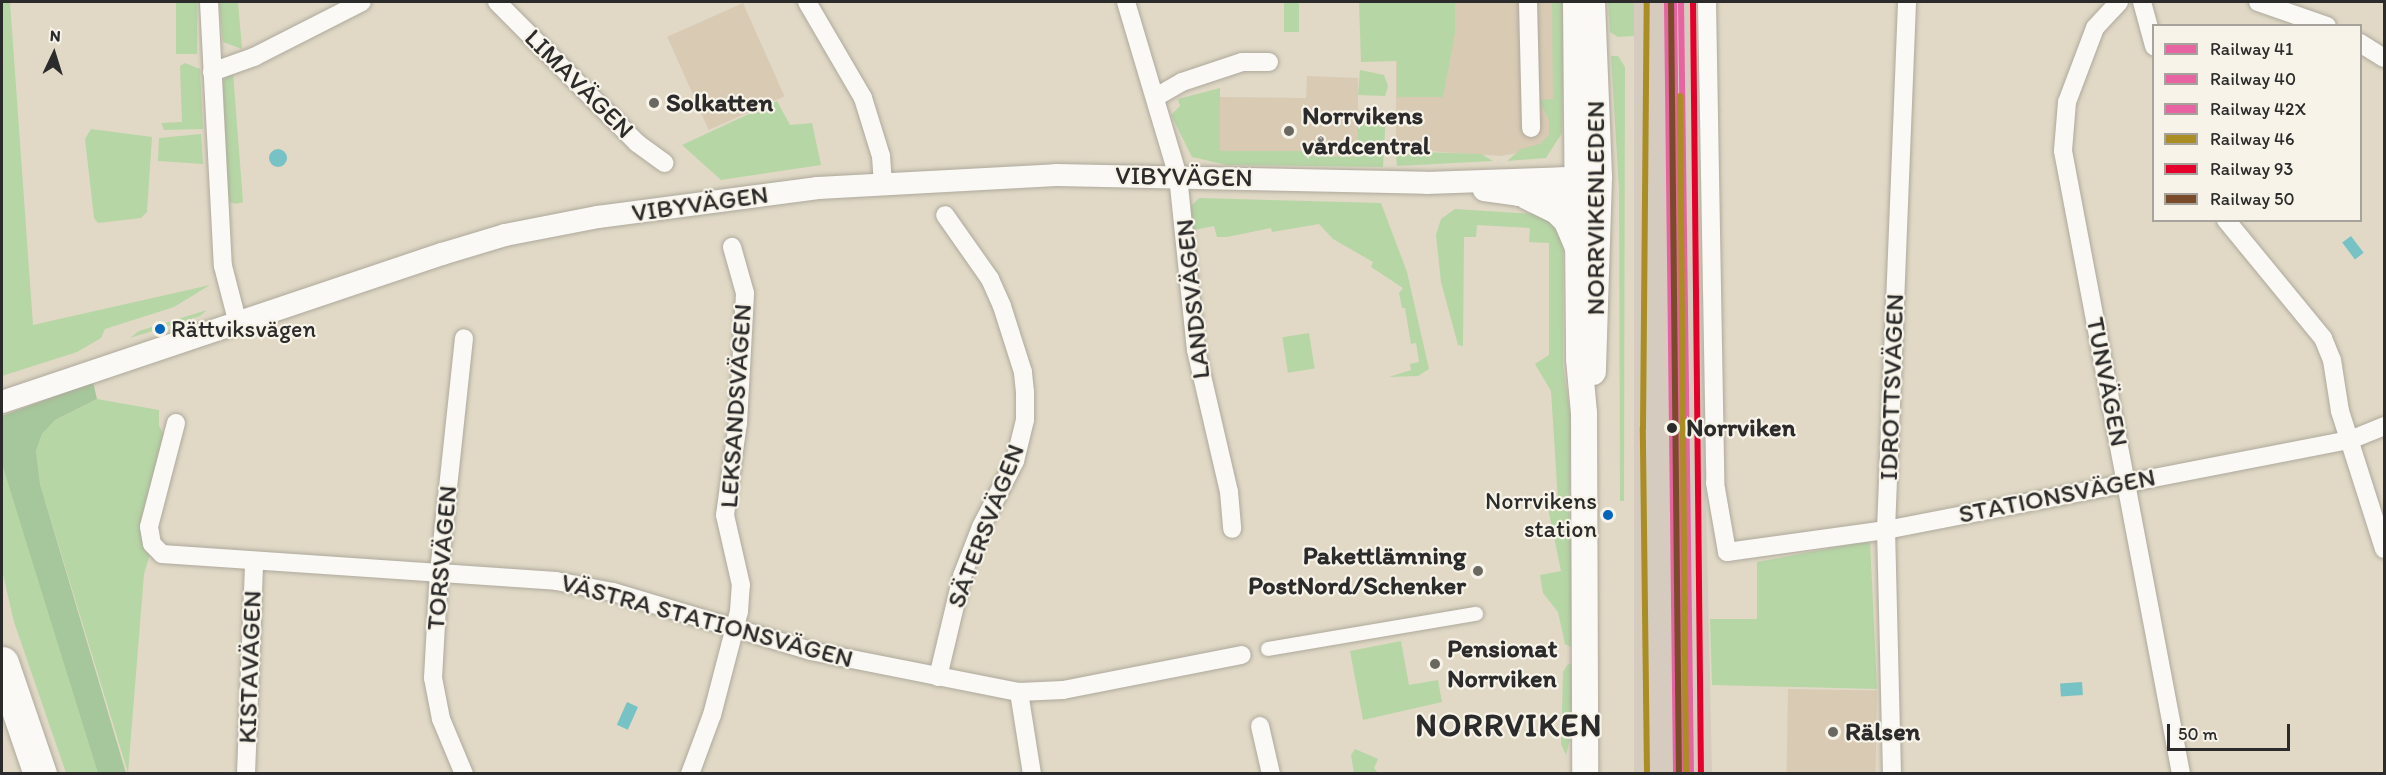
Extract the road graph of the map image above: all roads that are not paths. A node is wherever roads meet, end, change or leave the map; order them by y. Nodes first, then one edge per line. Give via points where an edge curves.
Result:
1 (209, 2) edge
2 (362, 2) edge
3 (497, 2) edge
4 (807, 2) edge
5 (1126, 2) edge
6 (1528, 2) edge
7 (1576, 2) edge
8 (1592, 2) edge
9 (1707, 2) edge
10 (1907, 2) edge
11 (2119, 2) edge
12 (2142, 2) edge
13 (2258, 2) edge
14 (2321, 24) edge
15 (2152, 39) edge
16 (2362, 44) edge
17 (2385, 58) edge
18 (1269, 62) dead end
19 (212, 72) junction
20 (1156, 97) junction
21 (1577, 105) junction
22 (1532, 128) dead end
23 (665, 163) dead end
24 (1178, 176) junction
25 (883, 182) junction
26 (1526, 186) junction
27 (1589, 186) junction
28 (945, 215) dead end
29 (2228, 222) edge
30 (732, 247) dead end
31 (1578, 252) junction
32 (237, 320) junction
33 (464, 338) dead end
34 (2, 402) edge
35 (1584, 413) junction
36 (176, 423) dead end
37 (2385, 426) edge
38 (2349, 440) junction
39 (2126, 483) junction
40 (1232, 529) dead end
41 (1886, 530) junction
42 (2385, 549) edge
43 (254, 561) junction
44 (439, 572) junction
45 (1476, 614) dead end
46 (734, 630) junction
47 (1268, 649) dead end
48 (1242, 655) dead end
49 (2, 663) edge
50 (938, 676) junction
51 (1019, 692) junction
52 (1260, 726) dead end
53 (40, 774) edge
54 (246, 774) edge
55 (464, 774) edge
56 (690, 774) edge
57 (1032, 774) edge
58 (1271, 774) edge
59 (1585, 774) edge
60 (1892, 774) edge
61 (2181, 774) edge

1 - 19 street
2 - 19 street via 254,57
3 - 23 street, LIMAVÄGEN via 637,143
4 - 25 street via 863,98 881,156
5 - 20 street, LANDSVÄGEN
6 - 22 street
7 - 21 main road, NORRVIKENLEDEN
8 - 27 main road, NORRVIKENLEDEN
9 - 41 street, STATIONSVÄGEN via 1715,483 1726,552
10 - 41 street, IDROTTSVÄGEN
11 - 39 street, TUNVÄGEN via 2095,28 2067,102 2063,151
12 - 15 street
13 - 14 street
16 - 17 street
18 - 20 street via 1242,62 1182,82
19 - 32 street via 223,266
20 - 24 street, LANDSVÄGEN
21 - 26 street via 1563,158 1553,170
21 - 27 main road, NORRVIKENLEDEN
24 - 25 street, VIBYVÄGEN via 1056,175
24 - 26 street, VIBYVÄGEN
24 - 40 street, LANDSVÄGEN via 1196,350 1229,492
25 - 32 street, VIBYVÄGEN via 598,217 505,235
26 - 27 street, VIBYVÄGEN
26 - 31 street via 1556,212
27 - 31 main road, NORRVIKENLEDEN
27 - 35 main road, NORRVIKENLEDEN via 1596,361
28 - 50 street, SÄTERSVÄGEN via 990,279 1023,372 1025,392 1024,420 1015,461 981,527 962,576
29 - 38 street via 2323,338 2332,360
30 - 46 street, LEKSANDSVÄGEN via 745,292 738,423 725,515 741,585
31 - 35 main road, NORRVIKENLEDEN
32 - 34 street, VIBYVÄGEN
33 - 44 street, TORSVÄGEN
35 - 59 main road, NORRVIKENLEDEN
36 - 43 street, VÄSTRA STATIONSVÄGEN via 149,526 152,543 162,554
37 - 38 street, STATIONSVÄGEN
38 - 39 street, STATIONSVÄGEN
38 - 42 street
39 - 41 street, STATIONSVÄGEN
39 - 61 street, TUNVÄGEN
41 - 60 street, IDROTTSVÄGEN
43 - 44 street, VÄSTRA STATIONSVÄGEN
43 - 54 street, KISTAVÄGEN
44 - 46 street, VÄSTRA STATIONSVÄGEN via 556,580 614,592
44 - 55 street, TORSVÄGEN via 435,699
45 - 47 street
46 - 50 street, VÄSTRA STATIONSVÄGEN via 811,651
46 - 56 street, LEKSANDSVÄGEN via 712,716
48 - 51 street, VÄSTRA STATIONSVÄGEN via 1063,690
49 - 53 highway
50 - 51 street, VÄSTRA STATIONSVÄGEN
51 - 57 street
52 - 58 street

